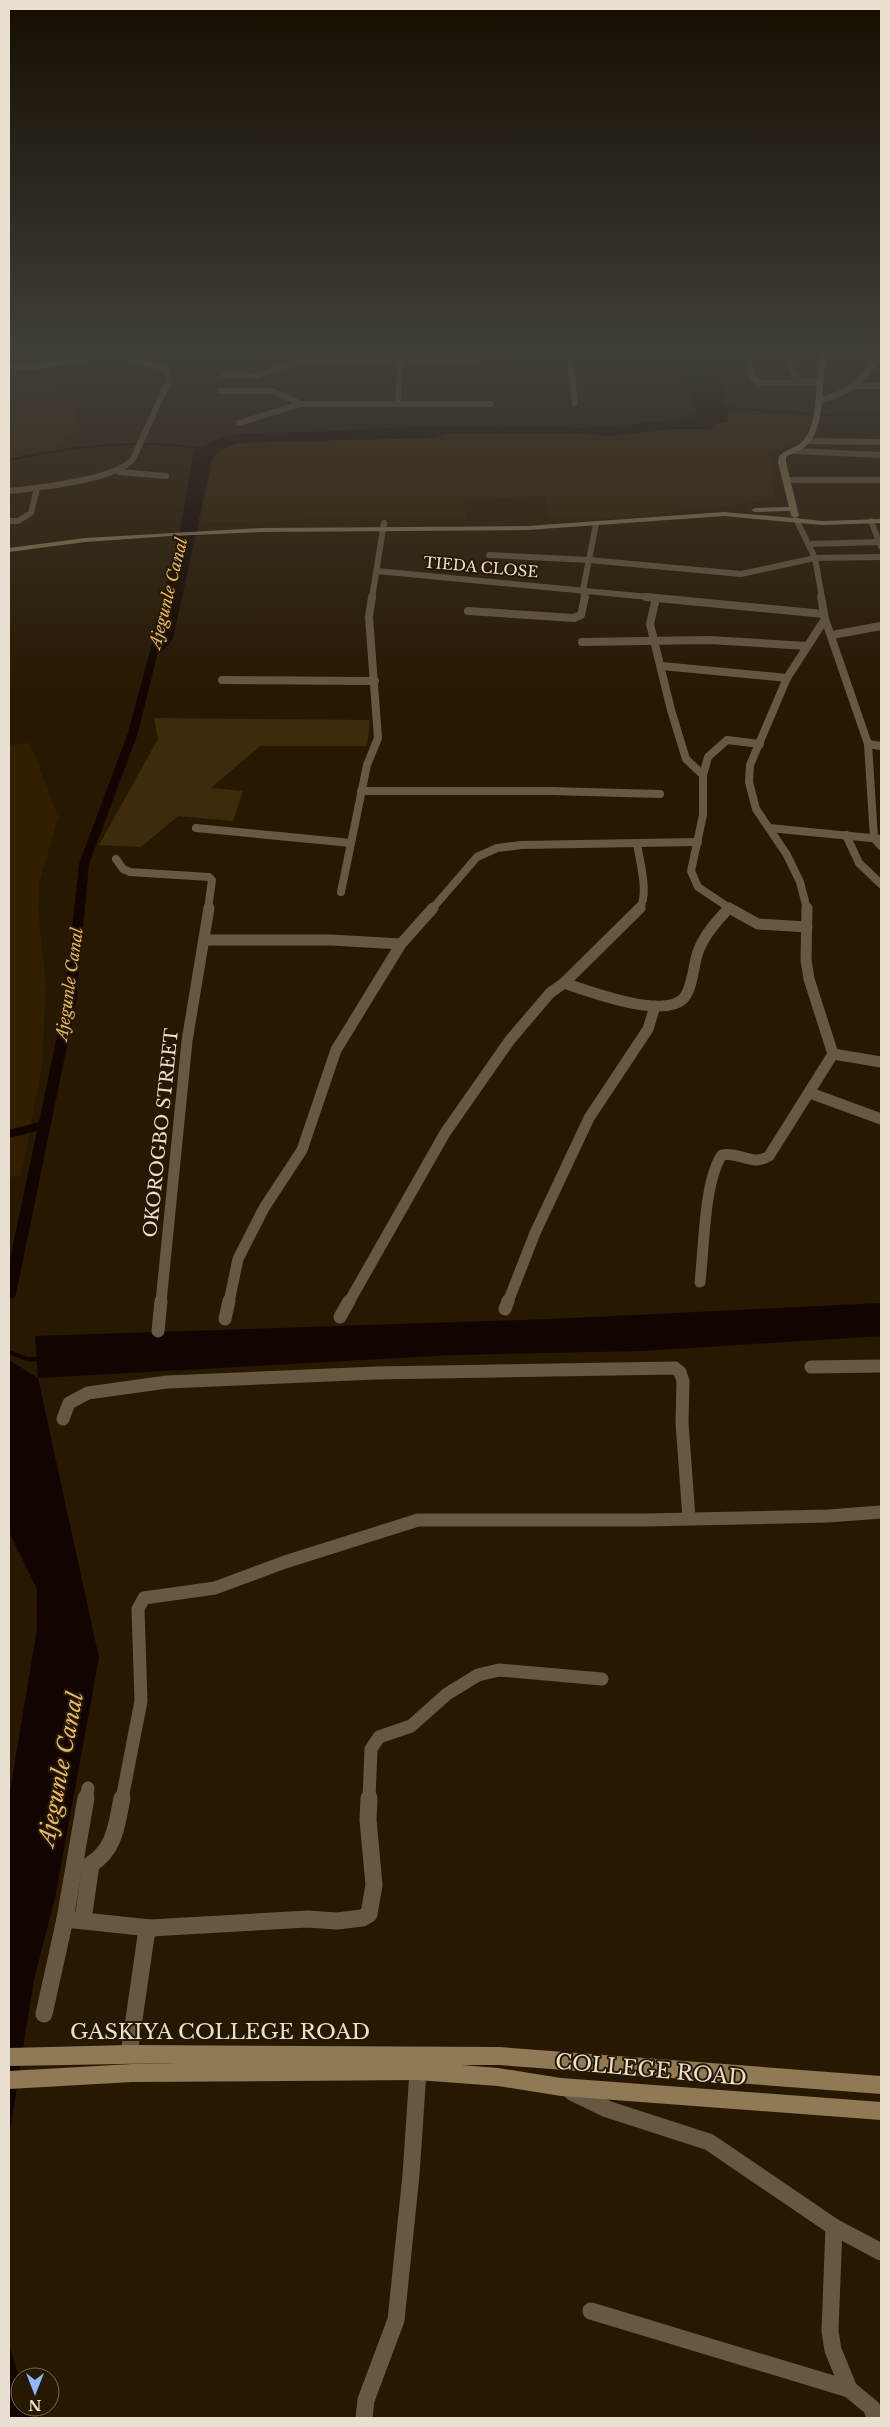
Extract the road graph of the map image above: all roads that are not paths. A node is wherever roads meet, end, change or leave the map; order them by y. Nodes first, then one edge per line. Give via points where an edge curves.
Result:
1 (128, 465) edge
2 (139, 465) edge
3 (783, 465) edge
4 (119, 472) junction
5 (137, 474) junction
6 (166, 476) dead end
7 (788, 480) junction
8 (881, 480) edge
9 (37, 488) junction
10 (9, 491) edge
11 (778, 509) junction
12 (792, 509) junction
13 (783, 520) junction
14 (9, 521) edge
15 (800, 521) junction
16 (881, 521) edge
17 (871, 522) junction
18 (578, 523) junction
19 (596, 524) junction
20 (384, 527) junction
21 (171, 532) junction
22 (881, 543) edge
23 (809, 544) junction
24 (9, 545) edge
25 (9, 550) edge
26 (489, 555) dead end
27 (881, 557) edge
28 (814, 558) junction
29 (589, 560) junction
30 (377, 571) junction
31 (583, 590) junction
32 (656, 598) junction
33 (468, 611) dead end
34 (824, 616) junction
35 (881, 626) edge
36 (832, 635) junction
37 (655, 640) junction
38 (582, 642) dead end
39 (807, 646) junction
40 (662, 666) junction
41 (787, 678) junction
42 (222, 680) dead end
43 (375, 681) junction
44 (760, 744) junction
45 (868, 744) junction
46 (881, 746) edge
47 (703, 775) junction
48 (362, 791) junction
49 (660, 794) dead end
50 (196, 828) dead end
51 (769, 828) junction
52 (846, 835) junction
53 (878, 838) edge
54 (698, 842) junction
55 (351, 843) junction
56 (636, 843) junction
57 (881, 846) edge
58 (116, 859) dead end
59 (881, 884) edge
60 (341, 892) dead end
61 (729, 907) junction
62 (807, 927) junction
63 (204, 940) junction
64 (401, 944) junction
65 (564, 983) junction
66 (656, 1006) junction
67 (833, 1054) junction
68 (881, 1062) edge
69 (810, 1093) junction
70 (881, 1120) edge
71 (700, 1282) dead end
72 (505, 1309) dead end
73 (340, 1317) dead end
74 (225, 1319) dead end
75 (158, 1332) dead end
76 (881, 1366) edge
77 (811, 1367) dead end
78 (63, 1419) dead end
79 (881, 1512) edge
80 (689, 1518) junction
81 (602, 1678) dead end
82 (88, 1788) dead end
83 (64, 1919) junction
84 (83, 1920) junction
85 (150, 1928) junction
86 (44, 2014) dead end
87 (129, 2054) junction
88 (430, 2054) joint
89 (9, 2057) edge
90 (418, 2071) junction
91 (9, 2080) edge
92 (881, 2085) edge
93 (561, 2087) junction
94 (881, 2111) edge
95 (834, 2227) junction
96 (881, 2252) edge
97 (591, 2311) dead end
98 (849, 2389) junction
99 (364, 2418) edge
100 (875, 2418) edge

1 - 4 street
2 - 5 street
3 - 7 main road
4 - 5 street
4 - 9 street
5 - 6 street
7 - 8 street
7 - 12 main road
9 - 10 street
9 - 14 street via 31,513 18,521
11 - 12 main road
11 - 13 main road via 784,514
11 - 18 main road via 680,512
12 - 15 main road
13 - 15 main road
13 - 19 main road via 724,514
15 - 17 main road
15 - 23 street
16 - 17 main road
17 - 22 street
18 - 19 main road
18 - 20 main road
19 - 29 street
20 - 21 main road
20 - 30 street
21 - 24 main road via 67,537
21 - 25 main road
22 - 23 street
23 - 28 street
26 - 29 street
27 - 28 street
28 - 29 street via 741,574
28 - 34 street
29 - 31 street
30 - 31 street, TIEDA CLOSE
30 - 43 street via 369,617
31 - 32 street, TIEDA CLOSE
31 - 33 street via 582,612 574,618
32 - 34 street, TIEDA CLOSE
32 - 37 street via 649,622
34 - 36 street
34 - 39 street
35 - 36 street
36 - 45 street
37 - 38 street
37 - 39 street
37 - 40 street
39 - 41 street
40 - 41 street
40 - 47 street via 686,759
41 - 44 street
42 - 43 street
43 - 48 street via 378,738
44 - 47 street via 731,739 723,742 708,757
44 - 51 street via 750,765 749,782 756,809
45 - 46 street
45 - 53 street
47 - 54 street via 703,815
48 - 49 street
48 - 55 street
50 - 55 street
51 - 52 street
51 - 62 street via 800,882 808,910
52 - 53 street
52 - 59 street via 850,849 868,874
53 - 57 street
54 - 56 street
54 - 61 street via 691,871 694,881
55 - 60 street
56 - 64 street via 497,848 477,857
56 - 65 street via 644,888 642,905
58 - 63 street, OKOROGBO STREET via 123,869 130,872 209,877 212,880
61 - 62 street via 758,924
61 - 66 street via 698,950 682,1000 676,1004
62 - 67 street via 809,979
63 - 64 street via 331,940
63 - 75 street, OKOROGBO STREET via 195,978 187,1040
64 - 74 street via 336,1050 302,1150 264,1208 238,1259
65 - 66 street via 617,1000
65 - 73 street via 550,992 510,1040 445,1133
66 - 72 street via 648,1029 589,1118 535,1234
67 - 68 street
67 - 69 street
69 - 70 street
69 - 71 street via 763,1161 732,1155 718,1159 710,1190
76 - 77 street
78 - 80 street via 70,1403 88,1393 167,1382 376,1373 675,1368 683,1381 682,1423
79 - 80 street
80 - 84 street via 418,1520 215,1588 144,1598 138,1608 141,1701 134,1743 113,1840 101,1858 91,1864
81 - 85 street via 500,1670 478,1676 447,1694 411,1726 379,1737 371,1749 368,1820 374,1886 368,1914 362,1918
82 - 83 street
83 - 84 street
83 - 86 street
84 - 85 street
85 - 87 street via 146,1936
87 - 88 main road, GASKIYA COLLEGE ROAD
87 - 89 main road, GASKIYA COLLEGE ROAD
88 - 92 main road, COLLEGE ROAD via 527,2058
90 - 91 main road via 132,2073
90 - 93 main road, COLLEGE ROAD via 498,2077
90 - 99 street via 396,2320 366,2400
93 - 94 main road, COLLEGE ROAD
93 - 95 street via 607,2109 709,2142
95 - 96 street
95 - 98 street via 830,2332 833,2350
97 - 98 street
98 - 100 street via 872,2408

